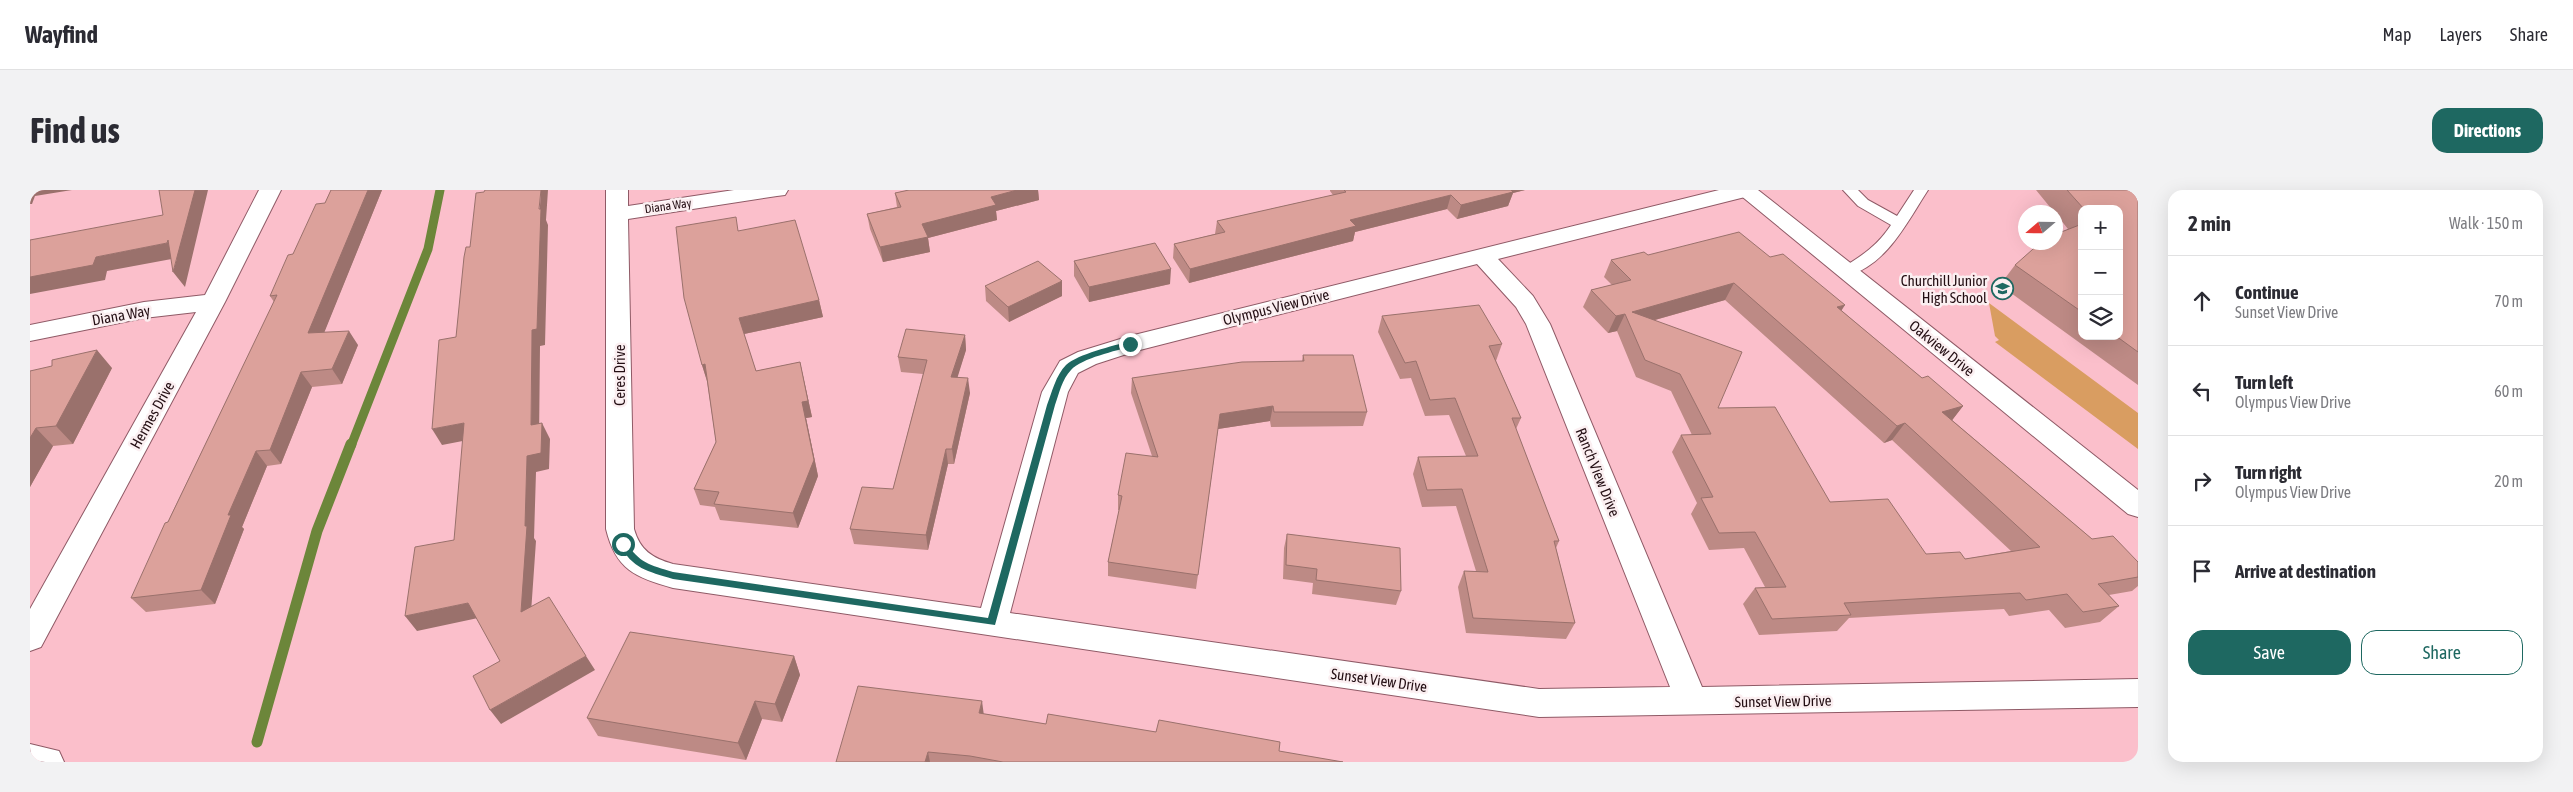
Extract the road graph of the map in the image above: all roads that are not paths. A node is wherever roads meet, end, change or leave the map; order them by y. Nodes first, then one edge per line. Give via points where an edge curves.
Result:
1 (270, 190) edge
2 (777, 190) edge
3 (1745, 190) edge
4 (1850, 190) edge
5 (1921, 190) edge
6 (618, 202) edge
7 (1899, 223) junction
8 (1482, 256) junction
9 (1847, 271) junction
10 (213, 302) junction
11 (30, 333) edge
12 (2128, 490) edge
13 (2138, 506) edge
14 (631, 557) joint
15 (992, 622) junction
16 (30, 638) edge
17 (2138, 693) edge
18 (1692, 702) junction
19 (30, 759) edge
20 (47, 762) edge

1 - 10 street, Hermes Drive
2 - 6 street, Diana Way
3 - 8 street, Olympus View Drive
3 - 9 street, Oakview Drive
4 - 7 lane via 1867,206
5 - 7 lane
6 - 14 street, Ceres Drive via 620,529 623,544
7 - 9 lane via 1888,242
8 - 15 street, Olympus View Drive via 1130,344 1069,367 1051,405
8 - 18 street, Ranch View Drive via 1525,302 1538,324
9 - 12 street, Oakview Drive
10 - 11 street, Diana Way via 136,312
10 - 16 street, Hermes Drive
12 - 13 street, Oakview Drive
14 - 15 street, Sunset View Drive via 642,566 673,576
15 - 18 street, Sunset View Drive via 1538,703
17 - 18 street, Sunset View Drive
19 - 20 street

